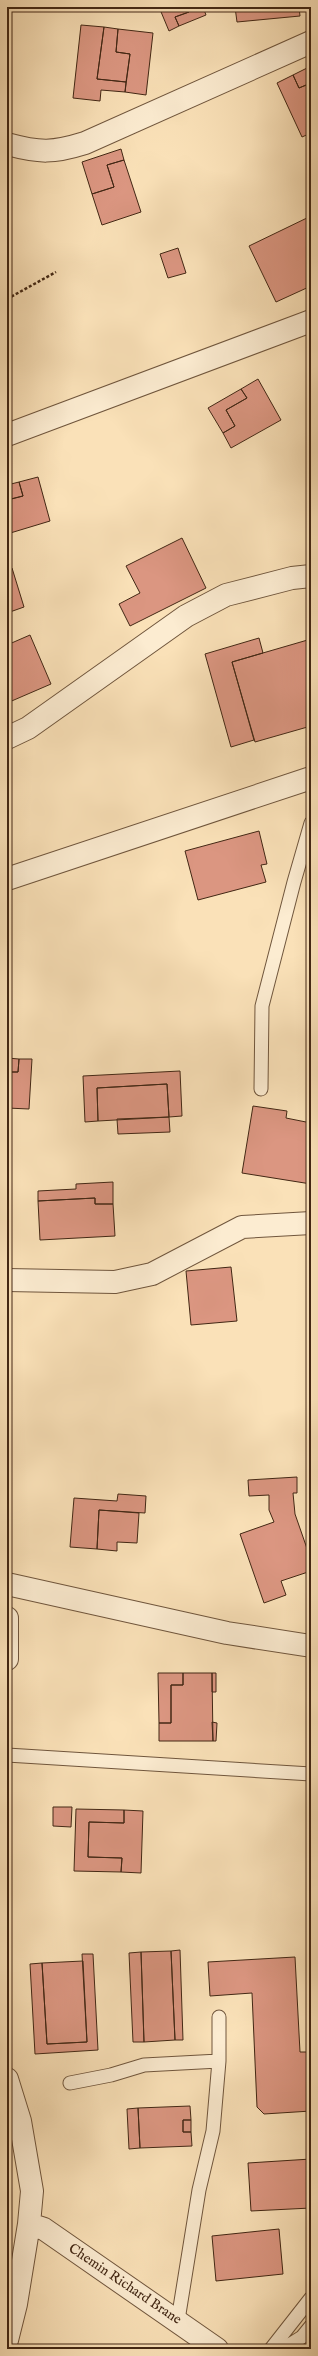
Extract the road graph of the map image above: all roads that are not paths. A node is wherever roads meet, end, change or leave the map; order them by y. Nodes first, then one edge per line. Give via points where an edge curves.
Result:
1 (311, 42) edge
2 (7, 144) edge
3 (311, 321) edge
4 (7, 435) edge
5 (311, 576) edge
6 (7, 738) edge
7 (311, 778) edge
8 (311, 823) edge
9 (7, 879) edge
10 (261, 1089) dead end
11 (311, 1223) edge
12 (7, 1280) edge
13 (7, 1584) edge
14 (7, 1618) edge
15 (311, 1646) edge
16 (7, 1659) edge
17 (7, 1755) edge
18 (311, 1774) edge
19 (219, 2016) dead end
20 (219, 2062) junction
21 (7, 2079) edge
22 (70, 2083) dead end
23 (29, 2224) junction
24 (311, 2298) edge
25 (178, 2320) junction
26 (311, 2326) edge
27 (7, 2340) edge
28 (217, 2349) edge
29 (271, 2349) edge
30 (282, 2349) edge

1 - 2 street via 85,143 57,151 26,149
3 - 4 street
5 - 6 street via 292,578 226,595 193,612 28,728
7 - 9 street
8 - 10 lane via 262,1006
11 - 12 street via 242,1227 152,1274 115,1282
13 - 15 street via 227,1633
14 - 16 street
17 - 18 lane
19 - 20 lane
20 - 22 lane via 144,2065 112,2075
20 - 25 lane via 213,2131 199,2190
21 - 23 street via 20,2121 32,2191
23 - 25 street, Chemin Richard Brane via 44,2229
23 - 27 street via 16,2304
24 - 29 lane
25 - 28 street, Chemin Richard Brane
26 - 30 lane via 302,2337

